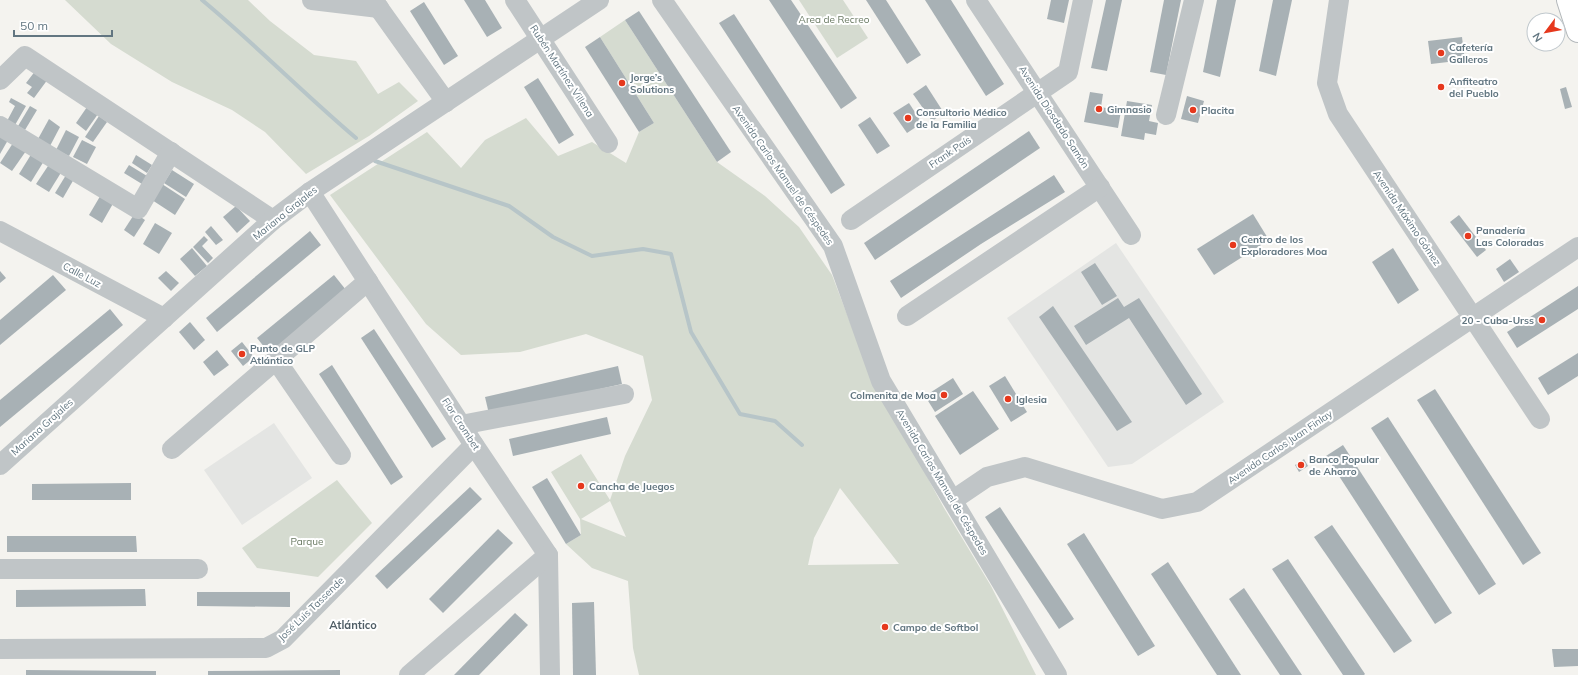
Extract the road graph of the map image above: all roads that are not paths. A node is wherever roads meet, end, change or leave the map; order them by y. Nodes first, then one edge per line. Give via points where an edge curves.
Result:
1 (312, 0) edge
2 (514, 0) edge
3 (599, 0) edge
4 (662, 0) edge
5 (976, 0) edge
6 (1083, 0) edge
7 (1194, 0) edge
8 (1339, 0) edge
9 (1568, 0) edge
10 (376, 4) edge
11 (1578, 31) edge
12 (540, 39) junction
13 (0, 80) edge
14 (1037, 93) junction
15 (446, 102) junction
16 (1166, 115) dead end
17 (0, 126) edge
18 (608, 143) dead end
19 (171, 152) junction
20 (1100, 187) junction
21 (310, 192) junction
22 (273, 220) junction
23 (851, 220) dead end
24 (0, 231) edge
25 (1131, 235) dead end
26 (1578, 247) edge
27 (368, 281) junction
28 (907, 316) dead end
29 (1473, 317) junction
30 (164, 318) junction
31 (276, 360) junction
32 (624, 394) dead end
33 (1540, 420) dead end
34 (461, 425) junction
35 (474, 445) junction
36 (172, 450) dead end
37 (341, 455) dead end
38 (0, 465) edge
39 (952, 500) junction
40 (548, 554) junction
41 (0, 569) edge
42 (198, 569) dead end
43 (0, 649) edge
44 (409, 675) edge
45 (550, 675) edge
46 (1057, 675) edge

1 - 10 street
2 - 12 street, Rubén Martínez Villena
3 - 12 street, Mariana Grajales
4 - 39 street, Avenida Carlos Manuel de Céspedes via 833,246 881,381
5 - 14 street, Avenida Diosdado Samón
6 - 14 street, Frank País via 1068,72
7 - 16 street
8 - 29 street, Avenida Máximo Gómez via 1327,83 1338,114
9 - 11 main road
10 - 15 street
12 - 15 street, Mariana Grajales
12 - 18 street, Rubén Martínez Villena
13 - 19 street via 26,56
14 - 20 street, Avenida Diosdado Samón
14 - 23 street, Frank País
15 - 21 street, Mariana Grajales
17 - 19 street via 138,209
19 - 22 street
20 - 25 street, Avenida Diosdado Samón
20 - 28 street
21 - 22 street, Mariana Grajales
21 - 27 street, Flor Crombet
22 - 30 street, Mariana Grajales
24 - 30 street, Calle Luz
26 - 29 street, Avenida Carlos Juan Finlay
27 - 31 street
27 - 34 street, Flor Crombet
29 - 33 street, Avenida Máximo Gómez
29 - 39 street, Avenida Carlos Juan Finlay via 1197,502 1162,509 1025,468 987,476
30 - 38 street, Mariana Grajales
31 - 36 street
31 - 37 street
32 - 34 street
34 - 35 street, Flor Crombet
35 - 40 street, Flor Crombet
35 - 43 street, José Luis Tassende via 283,639 266,648
39 - 46 street, Avenida Carlos Manuel de Céspedes
40 - 44 street
40 - 45 street
41 - 42 street

